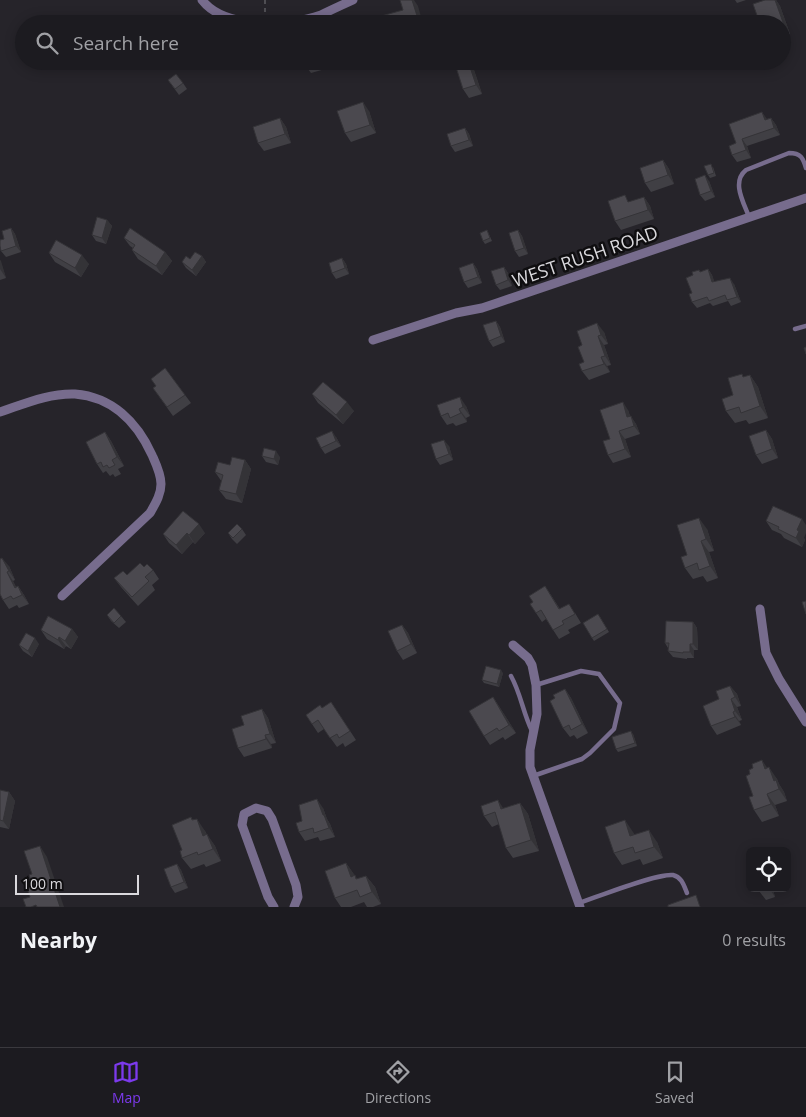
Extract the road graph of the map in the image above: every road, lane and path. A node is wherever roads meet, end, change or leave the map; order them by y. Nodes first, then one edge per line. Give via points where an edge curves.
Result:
1 (202, 0) edge
2 (265, 0) edge
3 (353, 0) edge
4 (223, 15) edge
5 (264, 15) edge
6 (319, 15) edge
7 (806, 168) edge
8 (806, 198) edge
9 (749, 217) junction
10 (806, 326) edge
11 (794, 329) dead end
12 (373, 340) dead end
13 (0, 412) edge
14 (62, 596) dead end
15 (760, 609) dead end
16 (513, 645) dead end
17 (511, 676) dead end
18 (536, 685) junction
19 (806, 722) edge
20 (534, 735) junction
21 (533, 776) junction
22 (687, 892) dead end
23 (580, 905) edge
24 (274, 907) edge
25 (294, 907) edge

1 - 4 street
2 - 5 path
3 - 6 street
7 - 9 lane via 801,156 789,153 746,170 738,179
8 - 9 street, WEST RUSH ROAD
9 - 12 street, WEST RUSH ROAD via 482,308 456,313
10 - 11 lane
13 - 14 street via 55,395 76,394 106,402 129,418 146,442 157,466 161,484 150,513
15 - 19 street via 766,652
16 - 18 street via 528,658
17 - 20 lane
18 - 20 street
18 - 21 lane via 581,671 599,674 620,703 614,729 590,753 582,759
20 - 21 street via 529,758
21 - 23 street
22 - 23 lane via 682,880 673,875 653,878
24 - 25 street via 242,825 244,814 256,808 267,811 272,819 296,885 298,897

